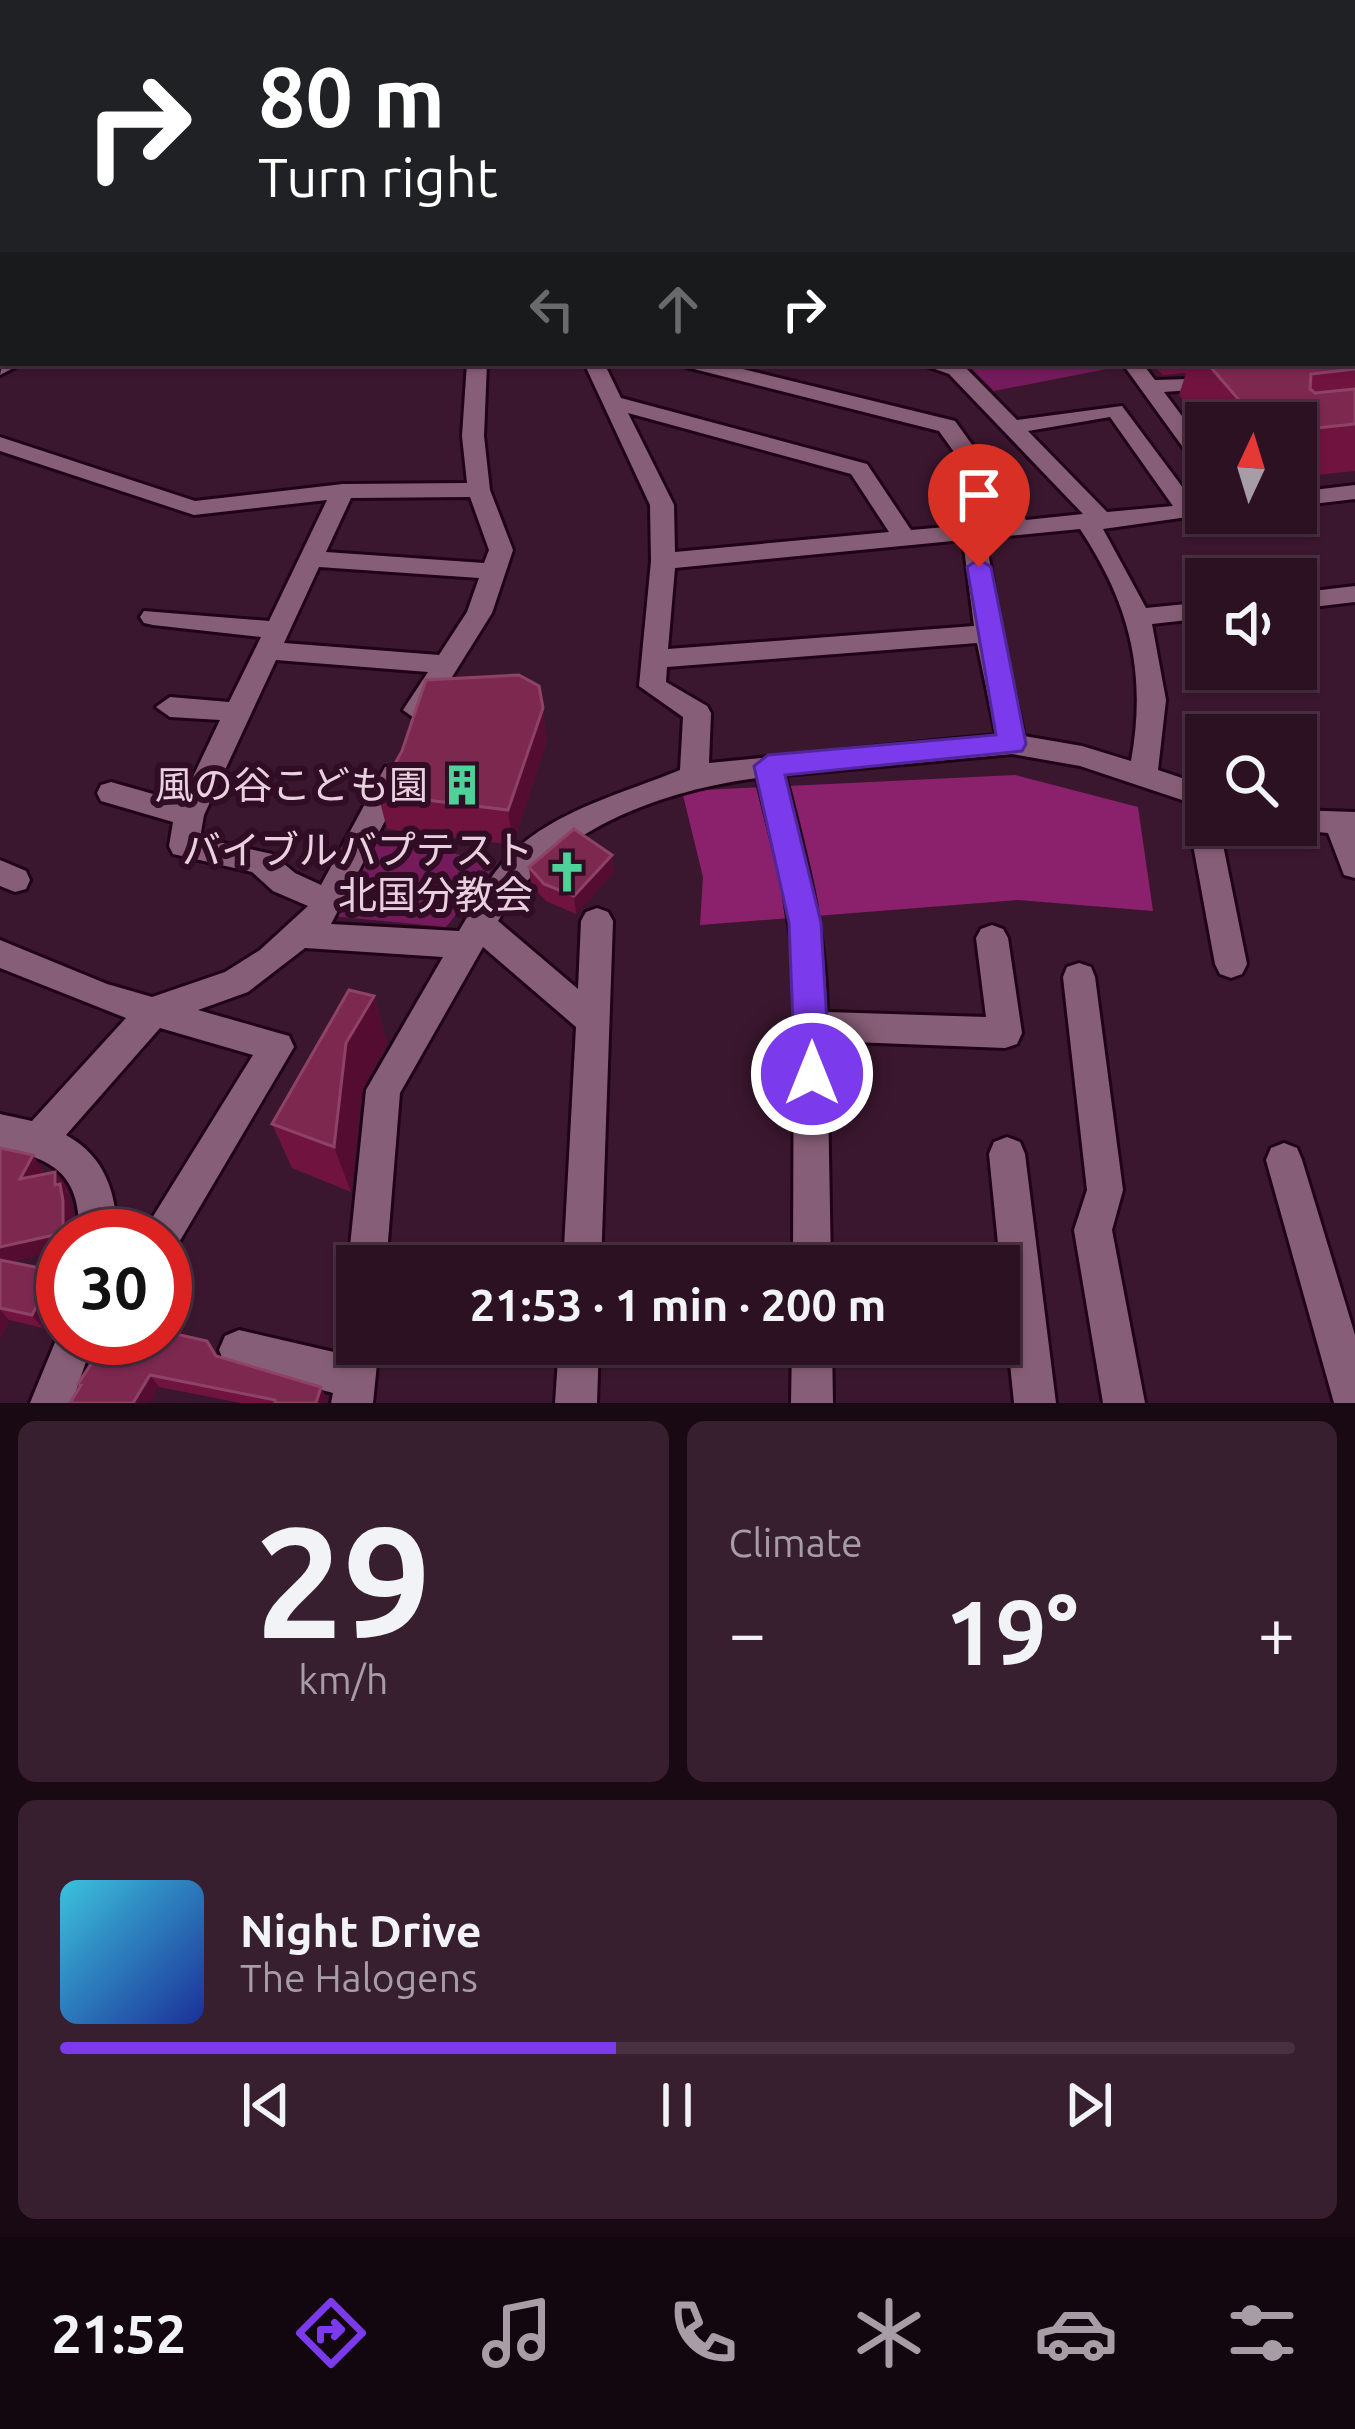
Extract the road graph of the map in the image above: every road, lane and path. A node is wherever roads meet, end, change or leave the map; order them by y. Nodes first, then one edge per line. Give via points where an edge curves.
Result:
1 (477, 366) edge
2 (596, 366) edge
3 (705, 366) edge
4 (942, 366) edge
5 (1134, 366) edge
6 (1236, 380) edge
7 (1150, 387) junction
8 (616, 404) junction
9 (1185, 426) edge
10 (1012, 427) junction
11 (0, 444) edge
12 (344, 490) junction
13 (479, 490) junction
14 (1355, 492) edge
15 (1185, 496) edge
16 (1317, 497) edge
17 (1185, 512) edge
18 (1095, 523) junction
19 (1022, 530) junction
20 (974, 534) junction
21 (905, 539) junction
22 (310, 559) junction
23 (662, 561) junction
24 (494, 571) junction
25 (1355, 594) edge
26 (1317, 599) edge
27 (1185, 612) edge
28 (153, 617) dead end
29 (1137, 617) junction
30 (988, 634) junction
31 (272, 640) junction
32 (651, 659) junction
33 (445, 664) junction
34 (170, 706) dead end
35 (238, 712) junction
36 (1012, 744) junction
37 (768, 766) junction
38 (694, 776) junction
39 (1142, 776) junction
40 (1185, 790) edge
41 (111, 793) dead end
42 (189, 815) junction
43 (1317, 822) edge
44 (1347, 824) edge
45 (1211, 846) edge
46 (1355, 866) edge
47 (327, 901) junction
48 (597, 921) dead end
49 (473, 934) junction
50 (300, 935) junction
51 (992, 938) dead end
52 (0, 953) edge
53 (1231, 964) dead end
54 (1079, 977) dead end
55 (154, 1011) junction
56 (592, 1022) junction
57 (812, 1026) junction
58 (0, 1130) edge
59 (41, 1137) junction
60 (1007, 1154) dead end
61 (1283, 1160) dead end
62 (101, 1209) edge
63 (178, 1209) edge
64 (369, 1245) edge
65 (583, 1245) edge
66 (812, 1245) edge
67 (239, 1350) dead end
68 (64, 1365) edge
69 (578, 1365) edge
70 (812, 1365) edge
71 (356, 1375) edge
72 (51, 1403) edge
73 (576, 1403) edge
74 (812, 1403) edge
75 (1035, 1403) edge
76 (1124, 1403) edge
77 (1354, 1403) edge

1 - 13 street via 472,436
2 - 8 street
3 - 19 street via 946,426
4 - 10 street via 956,369
5 - 7 street
6 - 7 street
7 - 9 street
8 - 21 street via 859,469
8 - 23 street via 662,505
10 - 15 street via 1115,410
10 - 18 street
11 - 12 street via 194,508
12 - 13 street
12 - 22 street
13 - 24 street via 501,550
14 - 16 street
17 - 18 street
18 - 19 street
18 - 29 street
19 - 20 street
20 - 21 street
20 - 30 street
21 - 23 street
22 - 24 street
22 - 31 street
23 - 32 street
24 - 33 street via 479,613
25 - 26 street
27 - 29 street
28 - 31 street
29 - 39 street via 1153,698
30 - 32 street
30 - 36 street
31 - 33 street
31 - 35 street
32 - 38 street via 652,686 697,713
33 - 47 street via 419,703 392,785
34 - 35 street
35 - 42 street
36 - 37 street
36 - 39 street
37 - 38 street
37 - 57 street via 805,923
38 - 49 street via 560,832 523,861
39 - 40 street
41 - 42 street
42 - 47 street via 184,846 261,862
43 - 44 street
44 - 46 street
45 - 53 street
47 - 50 street
48 - 56 street
49 - 50 street
49 - 56 street
49 - 64 street via 383,1090
50 - 55 street via 236,982
51 - 57 street via 1005,1033
52 - 55 street
54 - 76 street via 1105,1190 1093,1230
55 - 59 street
55 - 63 street via 277,1047
56 - 65 street
57 - 66 street
58 - 59 street
59 - 62 street via 93,1180
60 - 75 street
61 - 77 street
67 - 71 street
68 - 72 street
69 - 73 street
70 - 74 street

